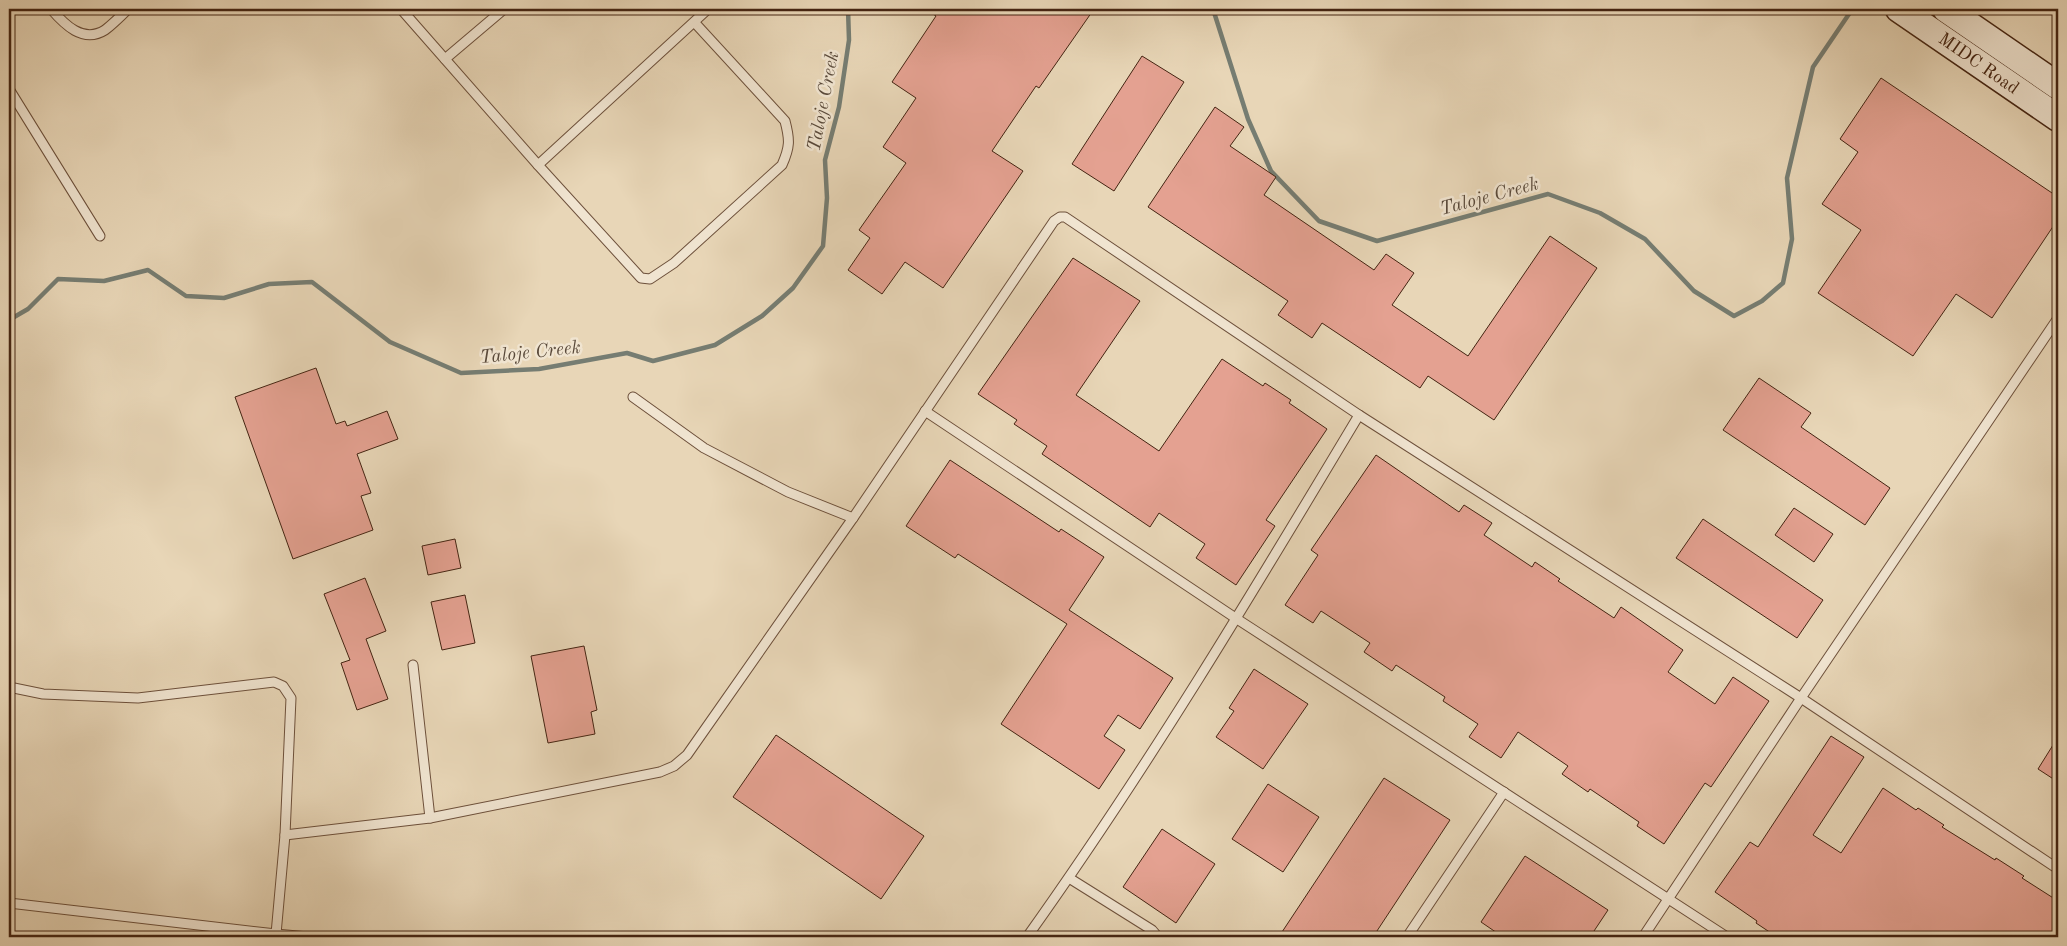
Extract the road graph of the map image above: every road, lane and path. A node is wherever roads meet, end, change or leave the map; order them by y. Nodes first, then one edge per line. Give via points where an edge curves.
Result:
1 (51, 9) edge
2 (128, 9) edge
3 (401, 9) edge
4 (504, 9) edge
5 (708, 9) edge
6 (1899, 9) edge
7 (1946, 9) edge
8 (695, 23) junction
9 (445, 59) junction
10 (2058, 86) edge
11 (9, 89) edge
12 (2058, 118) edge
13 (538, 164) junction
14 (100, 236) dead end
15 (2058, 318) edge
16 (633, 396) dead end
17 (925, 411) junction
18 (1359, 415) junction
19 (853, 518) junction
20 (1237, 619) junction
21 (413, 665) dead end
22 (9, 688) edge
23 (1801, 698) junction
24 (1504, 792) junction
25 (430, 818) junction
26 (285, 835) junction
27 (2058, 869) edge
28 (1069, 878) junction
29 (1668, 898) junction
30 (9, 903) edge
31 (276, 934) junction
32 (308, 937) edge
33 (1027, 937) edge
34 (1158, 937) edge
35 (1407, 937) edge
36 (1643, 937) edge
37 (1727, 937) edge

1 - 2 lane via 66,26 80,33 94,34 104,30
3 - 9 lane
4 - 9 lane
5 - 8 lane
6 - 12 main road, MIDC Road
7 - 10 main road, MIDC Road
8 - 13 lane
8 - 13 lane via 785,121 788,150 782,165 674,263 650,279 641,278
9 - 13 lane
11 - 14 lane
15 - 23 lane
16 - 19 lane via 704,448 788,492
17 - 18 lane via 1054,221 1065,217
17 - 19 lane
17 - 20 lane
18 - 20 lane
18 - 23 lane
19 - 25 lane via 687,755 674,766 660,772
20 - 24 lane
20 - 28 lane
21 - 25 lane
22 - 26 lane via 43,694 138,698 274,682 283,686 291,698
23 - 27 lane
23 - 29 lane
24 - 29 lane
24 - 35 lane
25 - 26 lane
26 - 31 lane
28 - 33 lane
28 - 34 lane via 1152,930
29 - 36 lane
29 - 37 lane
30 - 31 lane
31 - 32 lane

